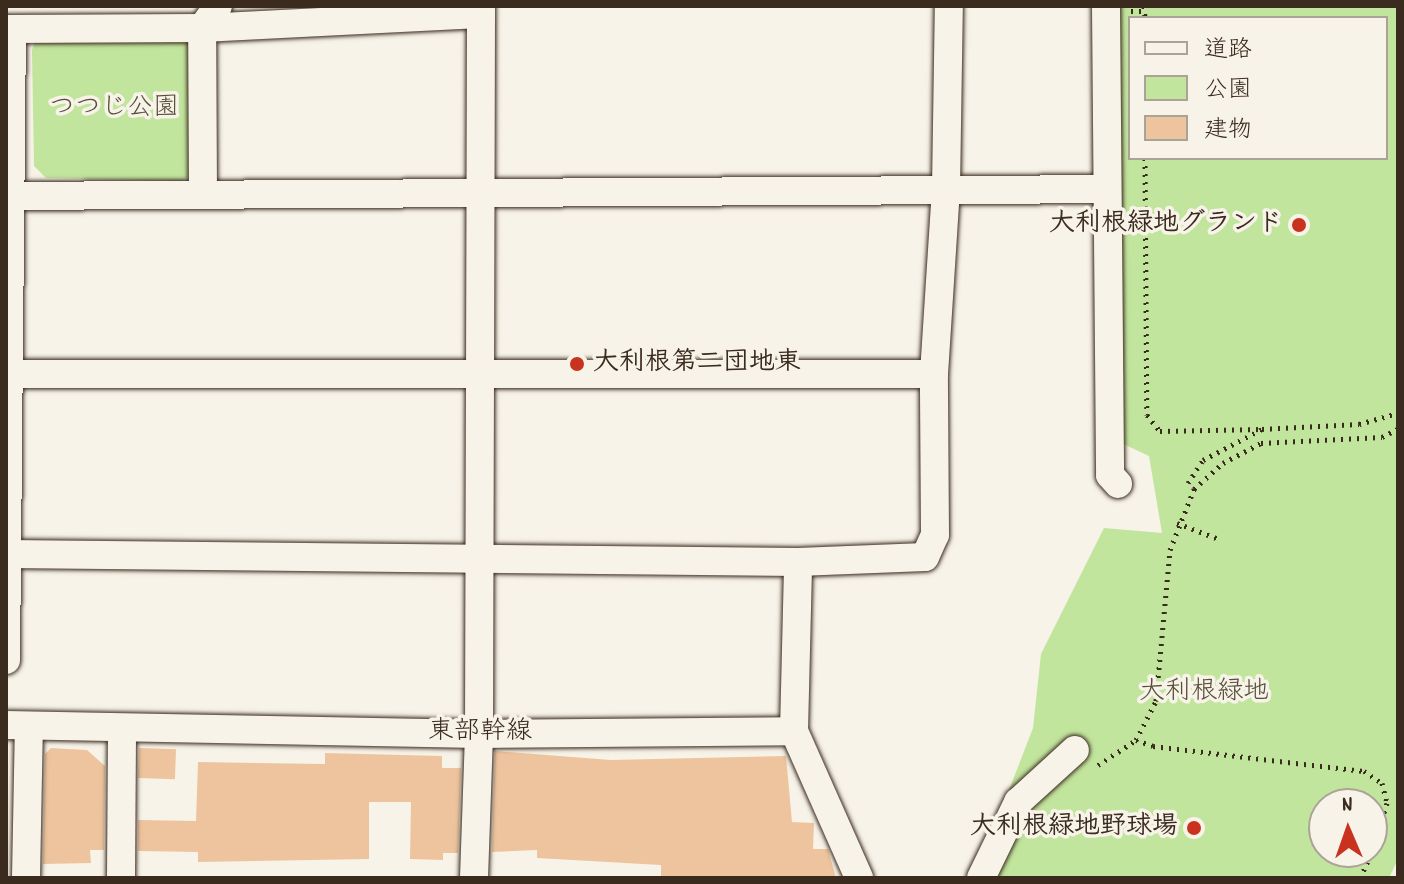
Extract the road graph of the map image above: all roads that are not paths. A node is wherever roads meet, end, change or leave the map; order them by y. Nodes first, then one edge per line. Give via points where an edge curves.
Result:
1 (949, 6) edge
2 (1106, 6) edge
3 (480, 10) edge
4 (142, 17) edge
5 (210, 17) edge
6 (9, 29) edge
7 (946, 188) junction
8 (1105, 189) junction
9 (203, 194) junction
10 (10, 196) edge
11 (478, 197) junction
12 (480, 373) junction
13 (7, 374) edge
14 (934, 374) junction
15 (1118, 484) dead end
16 (8, 554) edge
17 (478, 557) junction
18 (798, 562) junction
19 (6, 660) edge
20 (17, 726) edge
21 (122, 728) junction
22 (794, 731) junction
23 (479, 734) junction
24 (1081, 761) road end
25 (26, 878) edge
26 (121, 878) edge
27 (474, 878) edge
28 (859, 878) edge
29 (981, 878) edge

1 - 7 street
2 - 8 street
3 - 5 street
3 - 11 street
4 - 5 street
4 - 6 street
5 - 9 street
6 - 10 street
7 - 8 street
7 - 11 street
7 - 14 street
8 - 15 street via 1110,475
9 - 10 street
9 - 11 street
10 - 13 street
11 - 12 street
12 - 13 street
12 - 14 street
12 - 17 street
13 - 16 street
14 - 18 street via 932,549 912,561
16 - 17 street
16 - 19 street
17 - 18 street
17 - 23 street
18 - 22 street
20 - 21 street, 東部幹線
20 - 25 street
21 - 23 street, 東部幹線
21 - 26 street
22 - 23 street, 東部幹線
22 - 28 street
23 - 27 street
24 - 29 street via 1018,802

